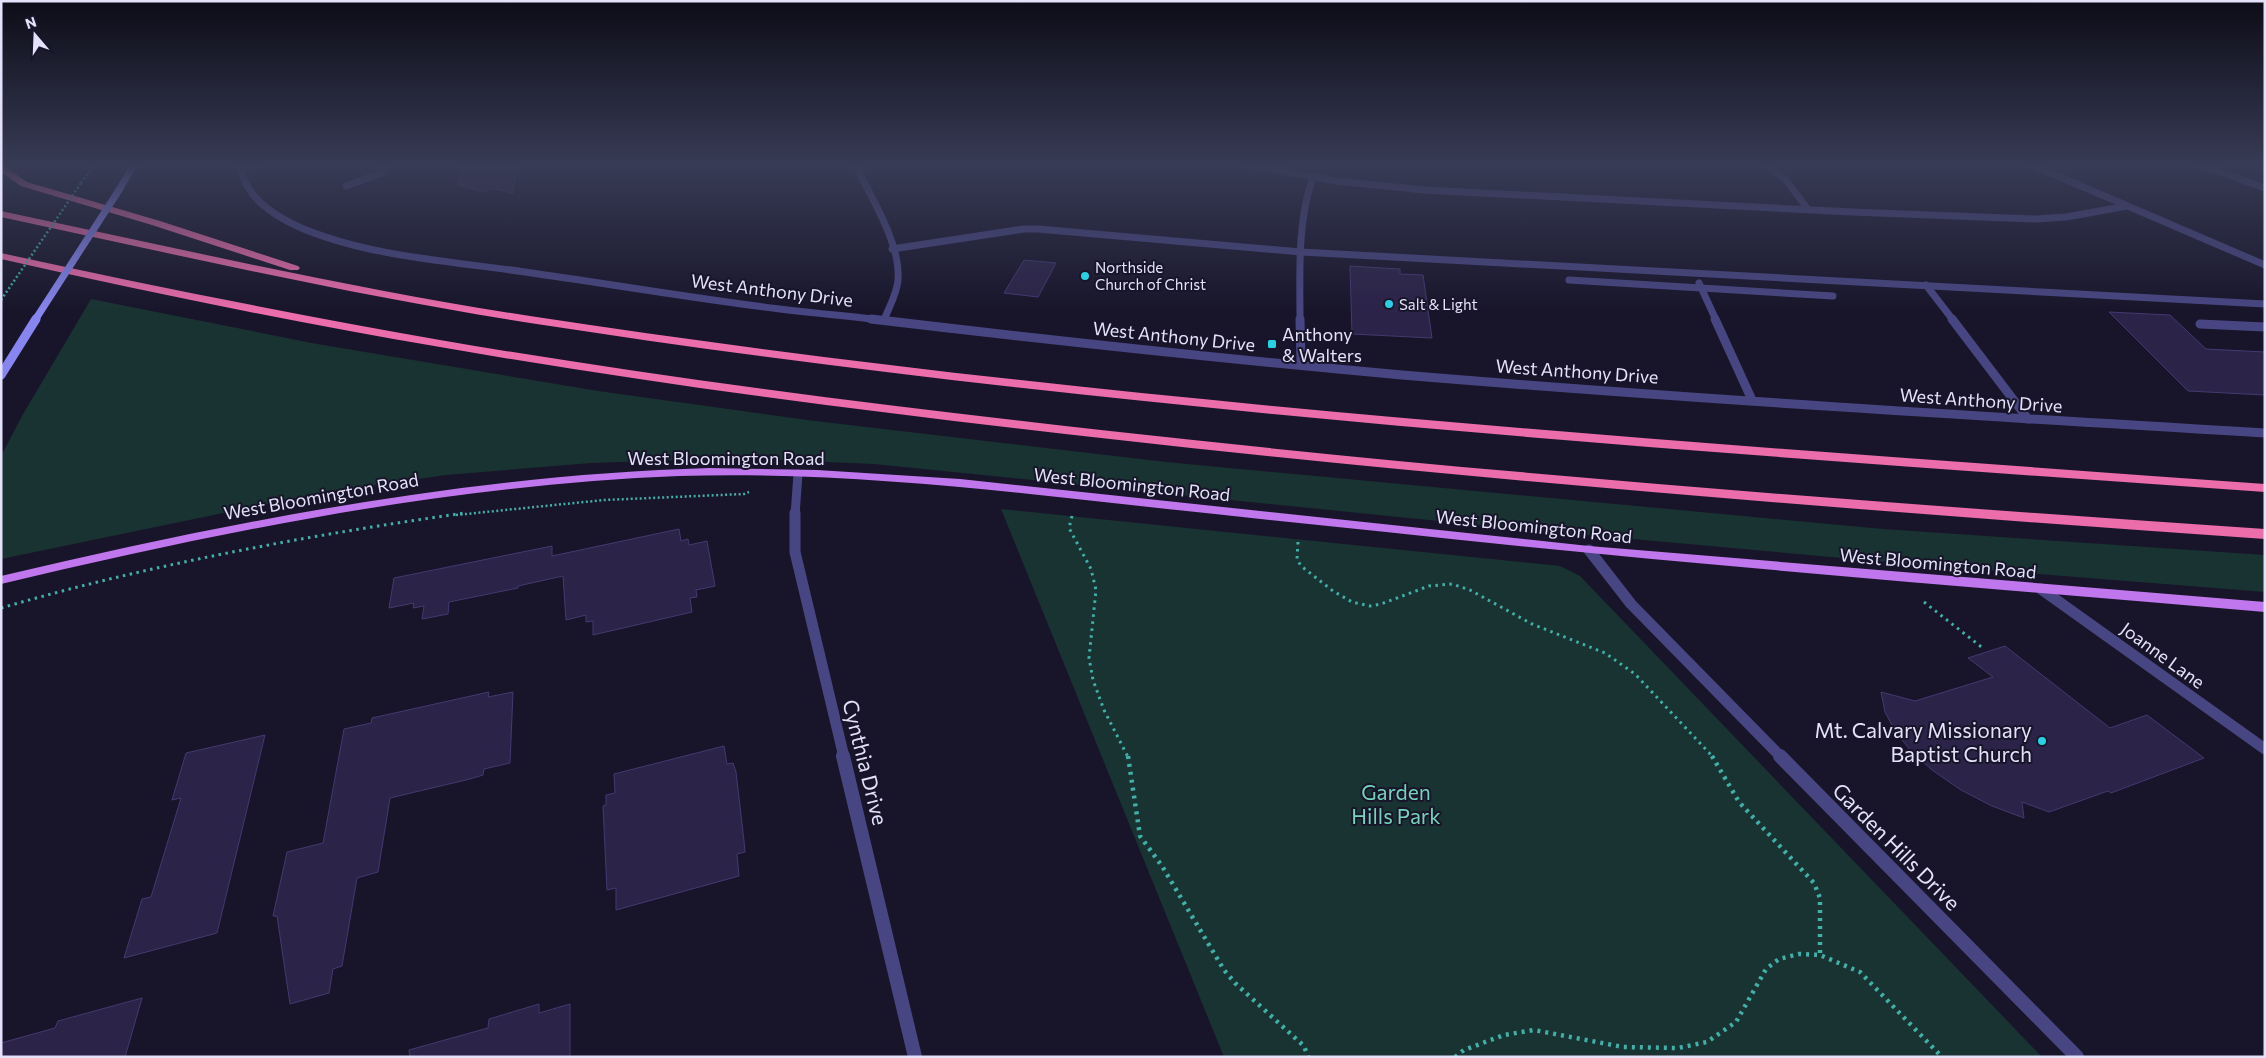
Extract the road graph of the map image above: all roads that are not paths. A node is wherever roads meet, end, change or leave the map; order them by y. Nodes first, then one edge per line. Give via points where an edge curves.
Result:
1 (103, 213) edge
2 (123, 213) edge
3 (276, 213) edge
4 (876, 213) edge
5 (1305, 213) edge
6 (1918, 213) edge
7 (2086, 213) edge
8 (2144, 213) edge
9 (1, 214) edge
10 (892, 249) junction
11 (1301, 252) junction
12 (1, 256) edge
13 (2265, 265) edge
14 (1696, 273) junction
15 (1569, 280) dead end
16 (1926, 286) junction
17 (1701, 288) junction
18 (372, 293) junction
19 (1832, 296) dead end
20 (2265, 304) edge
21 (884, 321) junction
22 (2200, 324) dead end
23 (2265, 327) edge
24 (1301, 364) junction
25 (1, 375) edge
26 (1752, 400) junction
27 (2028, 419) junction
28 (2265, 434) edge
29 (798, 474) junction
30 (2265, 488) edge
31 (2265, 534) edge
32 (1589, 550) junction
33 (1, 580) edge
34 (2041, 589) junction
35 (2265, 607) edge
36 (2265, 749) edge
37 (915, 1057) edge
38 (2077, 1057) edge

1 - 25 main road, bridge
2 - 18 highway
3 - 21 street, West Anthony Drive via 307,230 367,246 785,310
4 - 10 street
5 - 11 street
6 - 7 street via 2035,219
8 - 13 street
9 - 18 highway
10 - 11 street via 1024,229
10 - 21 street via 898,268 898,283
11 - 14 street
11 - 24 street
12 - 31 highway via 263,312 429,342 790,397 1031,427 1657,489
14 - 16 street
14 - 17 street
15 - 17 street
16 - 20 street
16 - 27 street
17 - 19 street
17 - 26 street
18 - 30 highway via 729,348 1122,395 1706,448
21 - 24 street, West Anthony Drive
22 - 23 street
24 - 26 street, West Anthony Drive
26 - 27 street, West Anthony Drive
27 - 28 street, West Anthony Drive
29 - 32 main road, West Bloomington Road via 960,483
29 - 33 main road, West Bloomington Road via 674,473 424,495 169,542
29 - 37 street, Cynthia Drive via 795,552
32 - 34 main road, West Bloomington Road
32 - 38 street, Garden Hills Drive via 1630,604
34 - 35 main road, West Bloomington Road
34 - 36 street, Joanne Lane

